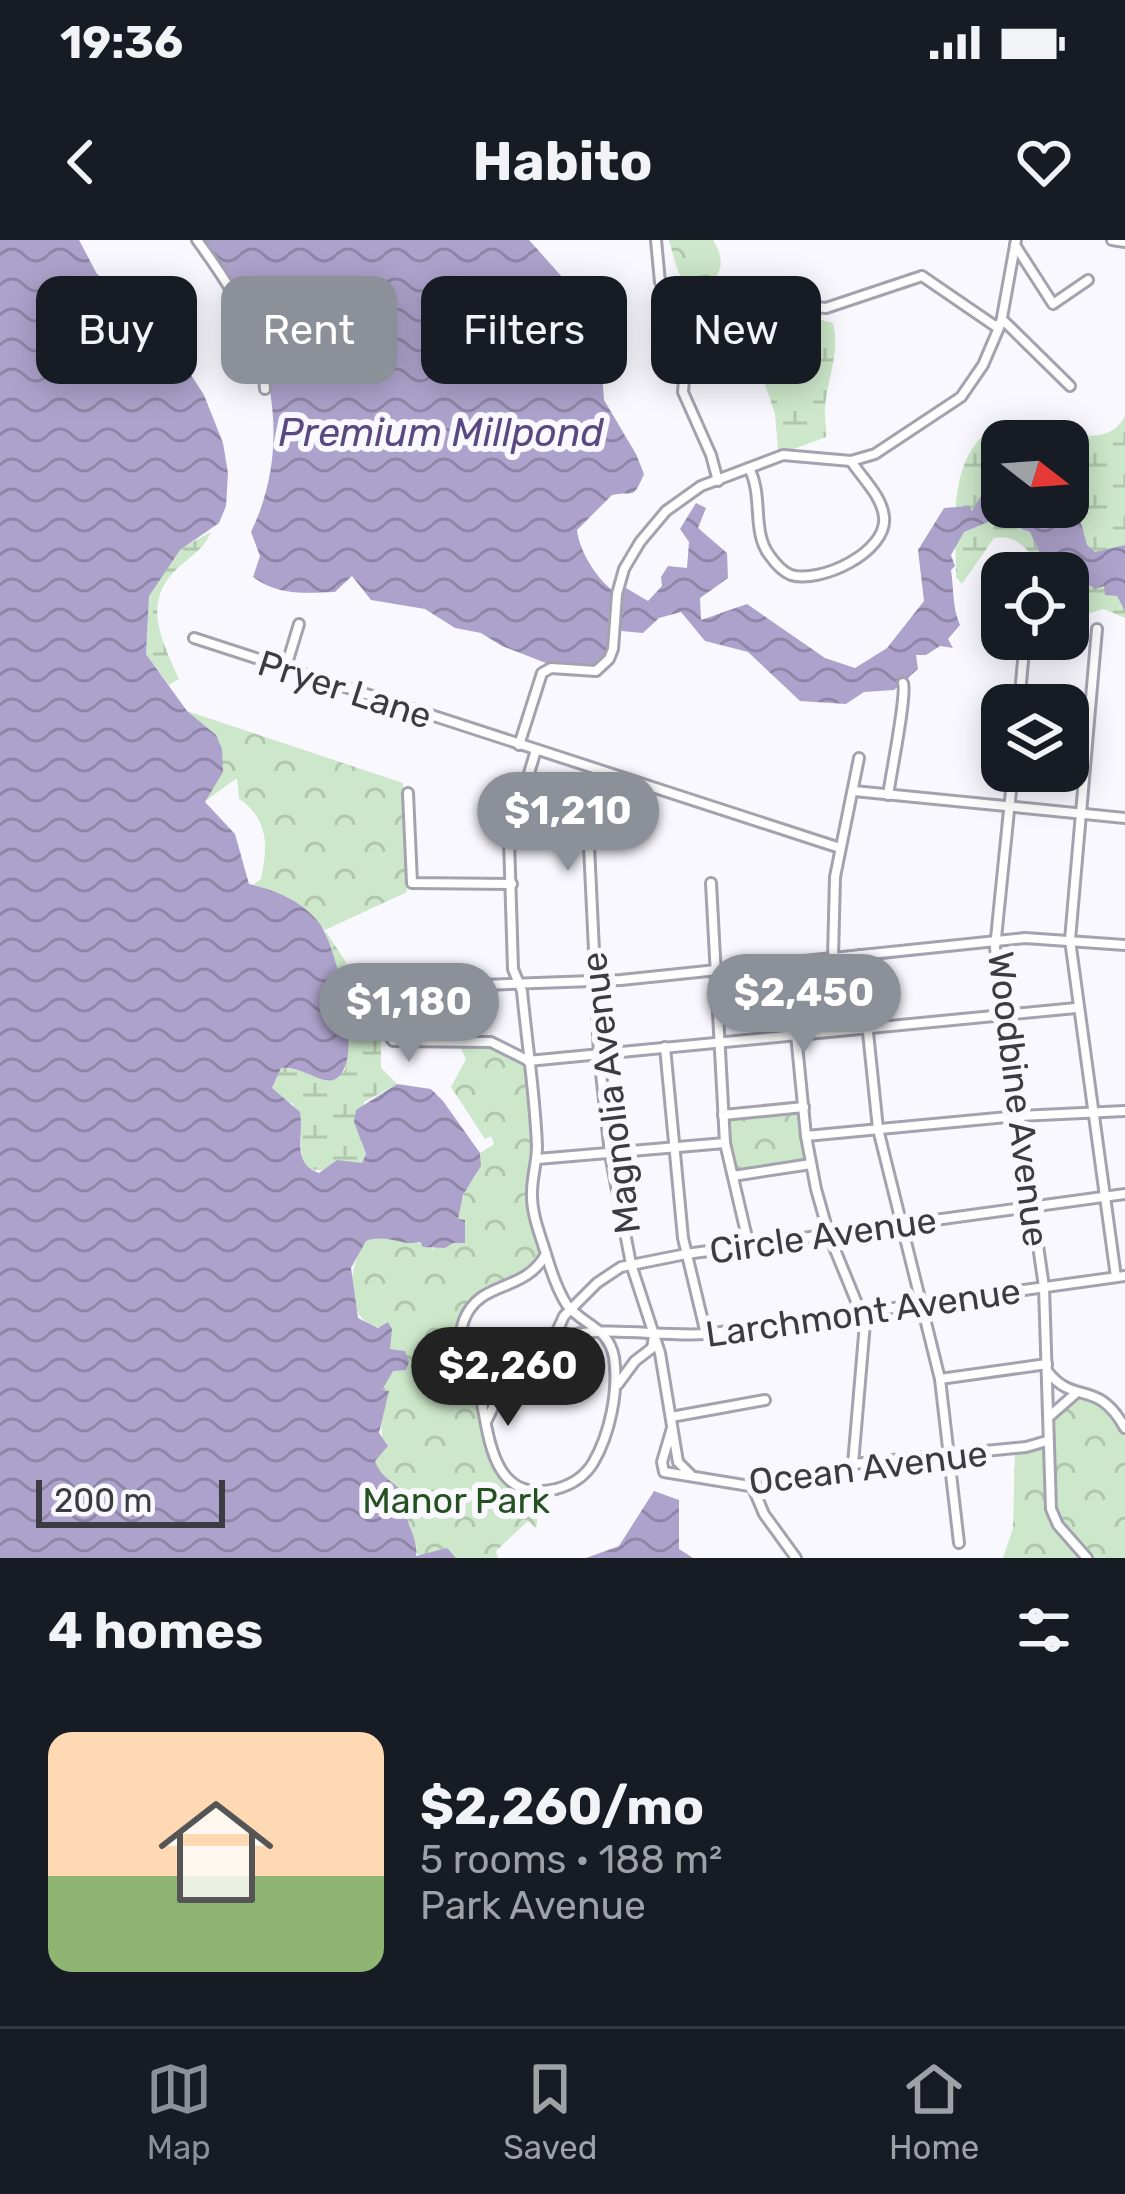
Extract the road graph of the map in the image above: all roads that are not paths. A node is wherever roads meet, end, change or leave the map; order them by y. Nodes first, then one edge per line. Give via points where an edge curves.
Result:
1 (197, 240) edge
2 (656, 240) edge
3 (1112, 240) edge
4 (1015, 242) edge
5 (1125, 242) edge
6 (659, 276) edge
7 (1088, 280) dead end
8 (1001, 323) junction
9 (1070, 386) dead end
10 (265, 389) dead end
11 (851, 461) junction
12 (748, 467) junction
13 (718, 481) junction
14 (299, 624) dead end
15 (1097, 629) dead end
16 (194, 638) dead end
17 (284, 670) junction
18 (903, 683) dead end
19 (519, 745) junction
20 (536, 750) junction
21 (859, 758) dead end
22 (612, 775) junction
23 (854, 791) junction
24 (1011, 792) edge
25 (408, 793) dead end
26 (888, 796) junction
27 (1010, 807) junction
28 (1082, 813) junction
29 (1125, 818) edge
30 (840, 848) junction
31 (512, 884) junction
32 (711, 884) dead end
33 (1070, 940) junction
34 (996, 942) junction
35 (1125, 945) edge
36 (860, 956) junction
37 (833, 958) junction
38 (789, 963) junction
39 (715, 971) junction
40 (594, 982) junction
41 (519, 984) junction
42 (1077, 1008) junction
43 (1005, 1014) junction
44 (867, 1028) junction
45 (795, 1035) junction
46 (720, 1042) junction
47 (665, 1047) junction
48 (599, 1054) junction
49 (528, 1061) junction
50 (803, 1107) junction
51 (1125, 1111) edge
52 (1092, 1112) junction
53 (723, 1115) junction
54 (1019, 1116) junction
55 (878, 1129) junction
56 (806, 1136) junction
57 (725, 1143) junction
58 (674, 1148) junction
59 (610, 1154) junction
60 (537, 1159) junction
61 (812, 1164) junction
62 (733, 1176) junction
63 (1125, 1194) edge
64 (1103, 1197) junction
65 (1032, 1207) junction
66 (903, 1225) junction
67 (829, 1235) junction
68 (749, 1246) junction
69 (546, 1254) junction
70 (686, 1254) junction
71 (631, 1264) junction
72 (530, 1276) junction
73 (1120, 1277) edge
74 (556, 1284) junction
75 (1044, 1287) junction
76 (923, 1304) junction
77 (570, 1308) junction
78 (862, 1312) junction
79 (600, 1328) junction
80 (654, 1334) junction
81 (706, 1334) junction
82 (554, 1338) junction
83 (472, 1364) junction
84 (517, 1364) junction
85 (1047, 1367) junction
86 (940, 1379) junction
87 (616, 1386) junction
88 (1077, 1393) junction
89 (766, 1400) dead end
90 (1049, 1416) junction
91 (672, 1422) junction
92 (485, 1427) junction
93 (1125, 1428) edge
94 (1047, 1441) junction
95 (951, 1455) junction
96 (853, 1464) junction
97 (690, 1474) junction
98 (753, 1488) junction
99 (959, 1543) dead end
100 (796, 1558) edge
101 (1087, 1558) edge

1 - 10 street via 254,335
2 - 6 street
3 - 5 street
4 - 7 street via 1054,304
4 - 8 street
8 - 9 street
8 - 11 street via 953,405
8 - 13 street via 922,276 836,306 785,304 719,322 691,343 682,383
11 - 12 street via 792,453
11 - 12 street via 880,501 882,532 846,565 802,575 786,572 763,546
12 - 13 street
13 - 19 street via 651,527 624,569 610,658 596,671 542,673
14 - 17 street
15 - 28 street
16 - 17 street, Pryer Lane
17 - 19 street, Pryer Lane
18 - 26 street
19 - 20 street, Pryer Lane
20 - 22 street, Pryer Lane
20 - 31 street via 509,840
21 - 23 street
22 - 30 street, Pryer Lane
22 - 40 street, Magnolia Avenue via 589,846
23 - 26 street
23 - 30 street
24 - 27 street, Woodbine Avenue
25 - 31 street via 412,883
26 - 27 street
27 - 28 street
27 - 34 street, Woodbine Avenue
28 - 29 street
28 - 33 street
30 - 37 street
31 - 41 street
32 - 39 street
33 - 34 street
33 - 35 street
33 - 42 street
34 - 36 street
34 - 43 street, Woodbine Avenue
36 - 37 street
36 - 44 street
37 - 38 street
38 - 39 street
38 - 45 street
39 - 40 street
39 - 46 street
40 - 41 street
40 - 48 street, Magnolia Avenue
41 - 49 street
41 - 49 street via 399,988 387,994 386,1032 393,1041 491,1042
42 - 43 street
42 - 52 street
43 - 44 street
43 - 54 street, Woodbine Avenue
44 - 45 street
44 - 55 street
45 - 46 street
45 - 50 street
46 - 47 street
46 - 53 street
47 - 48 street
47 - 58 street
48 - 49 street
48 - 59 street, Magnolia Avenue
49 - 60 street
50 - 53 street
50 - 56 street
51 - 52 street
52 - 54 street
52 - 64 street
53 - 57 street
54 - 55 street
54 - 65 street, Woodbine Avenue
55 - 56 street
55 - 66 street
56 - 61 street
57 - 58 street
57 - 62 street
58 - 59 street
58 - 70 street
59 - 60 street
59 - 71 street, Magnolia Avenue
60 - 69 street via 532,1207
61 - 62 street
61 - 67 street
62 - 68 street
63 - 64 street, Circle Avenue
64 - 65 street, Circle Avenue
64 - 73 street
65 - 66 street, Circle Avenue
65 - 75 street, Woodbine Avenue
66 - 67 street, Circle Avenue
66 - 76 street
67 - 68 street, Circle Avenue
67 - 78 street
68 - 70 street, Circle Avenue
69 - 72 street
69 - 74 street
70 - 71 street, Circle Avenue
70 - 81 street
71 - 77 street, Circle Avenue
71 - 80 street, Magnolia Avenue
72 - 74 street
72 - 83 street via 485,1294 465,1316 461,1342
73 - 75 street, Larchmont Avenue
74 - 77 street
75 - 76 street, Larchmont Avenue
75 - 85 street, Woodbine Avenue
76 - 78 street, Larchmont Avenue
76 - 86 street
77 - 79 street
77 - 82 street, Circle Avenue
78 - 81 street, Larchmont Avenue
78 - 96 street
79 - 80 street, Larchmont Avenue
79 - 82 street, Circle Avenue
79 - 87 street via 611,1345
80 - 81 street, Larchmont Avenue
80 - 87 street via 652,1348
80 - 91 street, Magnolia Avenue
82 - 84 street, Circle Avenue
83 - 84 street
83 - 92 street
84 - 92 street, Circle Avenue
85 - 86 street
85 - 88 street
85 - 90 street, Woodbine Avenue
86 - 95 street
87 - 92 street via 592,1464 558,1489 510,1481
88 - 90 street
88 - 93 street via 1107,1402
89 - 91 street
90 - 94 street, Woodbine Avenue
91 - 97 street, Magnolia Avenue via 678,1462
91 - 97 street via 663,1469
94 - 95 street, Ocean Avenue
94 - 101 street, Woodbine Avenue via 1051,1509
95 - 96 street, Ocean Avenue
95 - 99 street
96 - 98 street, Ocean Avenue
97 - 98 street, Ocean Avenue
98 - 100 street

